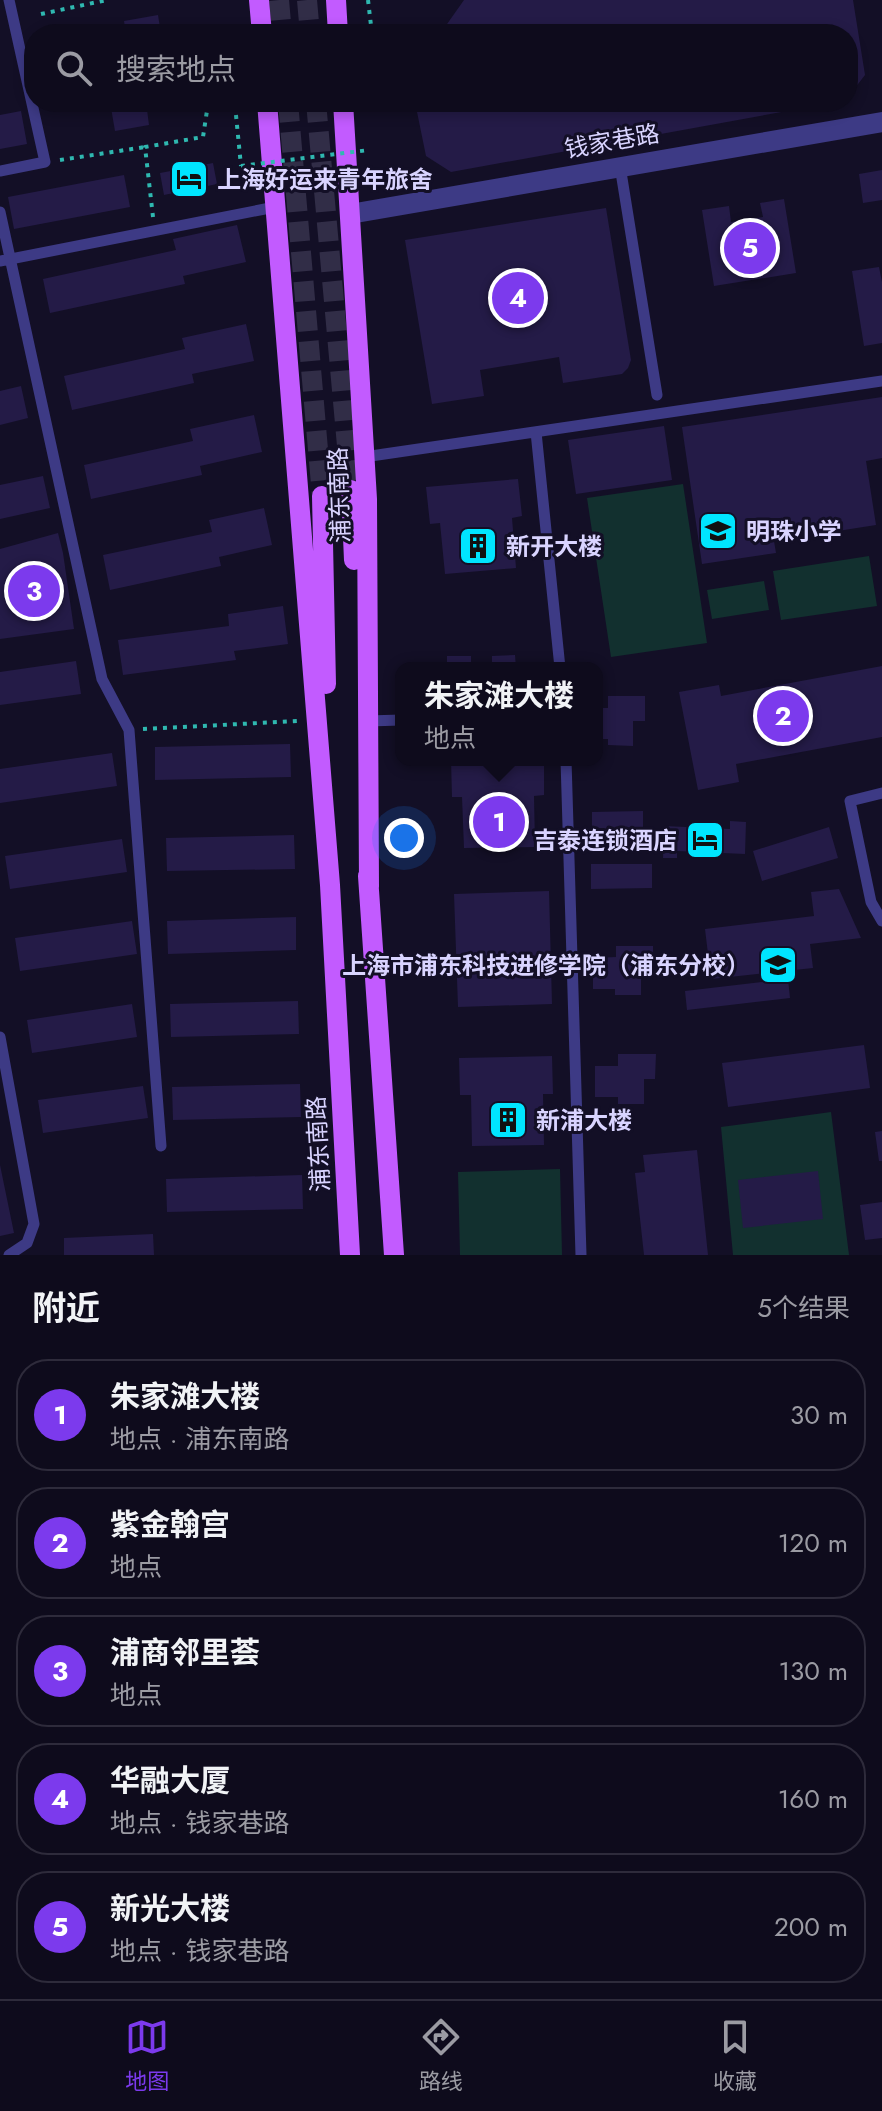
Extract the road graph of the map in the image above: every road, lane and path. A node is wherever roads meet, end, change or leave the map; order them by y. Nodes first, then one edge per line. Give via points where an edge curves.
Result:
1 (9, 0) edge
2 (107, 0) edge
3 (259, 0) edge
4 (336, 0) edge
5 (368, 0) edge
6 (41, 14) dead end
7 (261, 24) edge
8 (337, 24) edge
9 (371, 24) edge
10 (24, 68) edge
11 (34, 112) edge
12 (207, 112) edge
13 (236, 112) edge
14 (268, 112) edge
15 (344, 112) edge
16 (882, 122) edge
17 (145, 147) junction
18 (369, 150) dead end
19 (45, 162) junction
20 (620, 166) junction
21 (0, 171) edge
22 (275, 207) junction
23 (0, 212) edge
24 (350, 214) junction
25 (155, 231) junction
26 (5, 260) edge
27 (882, 381) edge
28 (657, 395) dead end
29 (536, 432) junction
30 (364, 457) junction
31 (351, 490) tunnel mouth
32 (322, 496) tunnel mouth
33 (559, 662) edge
34 (395, 720) edge
35 (316, 721) junction
36 (368, 721) junction
37 (129, 730) junction
38 (566, 766) edge
39 (882, 793) edge
40 (330, 885) junction
41 (369, 887) junction
42 (882, 921) edge
43 (0, 1037) edge
44 (161, 1146) dead end
45 (9, 1255) edge
46 (350, 1255) edge
47 (394, 1255) edge
48 (581, 1255) edge

1 - 10 lane
2 - 6 path
3 - 7 main road
4 - 8 main road
5 - 9 path
11 - 19 lane
12 - 17 path via 203,137
13 - 18 path, bridge via 241,166
14 - 22 main road, 浦东南路
15 - 24 main road, 浦东南路
16 - 20 street, 钱家巷路
17 - 19 path
17 - 25 path
19 - 21 lane
20 - 24 street, 钱家巷路
20 - 28 lane
22 - 25 lane
22 - 35 main road, 浦东南路
23 - 26 lane
24 - 30 main road, 浦东南路
25 - 26 lane
26 - 37 lane via 102,679
27 - 29 lane
29 - 30 lane
29 - 33 lane
30 - 36 main road, 浦东南路
31 - 41 main road, 浦东南路
32 - 40 main road, 浦东南路
34 - 36 lane
35 - 37 path
35 - 40 main road, 浦东南路
36 - 41 main road, 浦东南路
37 - 44 lane
38 - 48 lane
39 - 42 lane via 850,801 871,902
40 - 46 main road, 浦东南路
41 - 47 main road, 浦东南路
43 - 45 lane via 34,1224 27,1243

